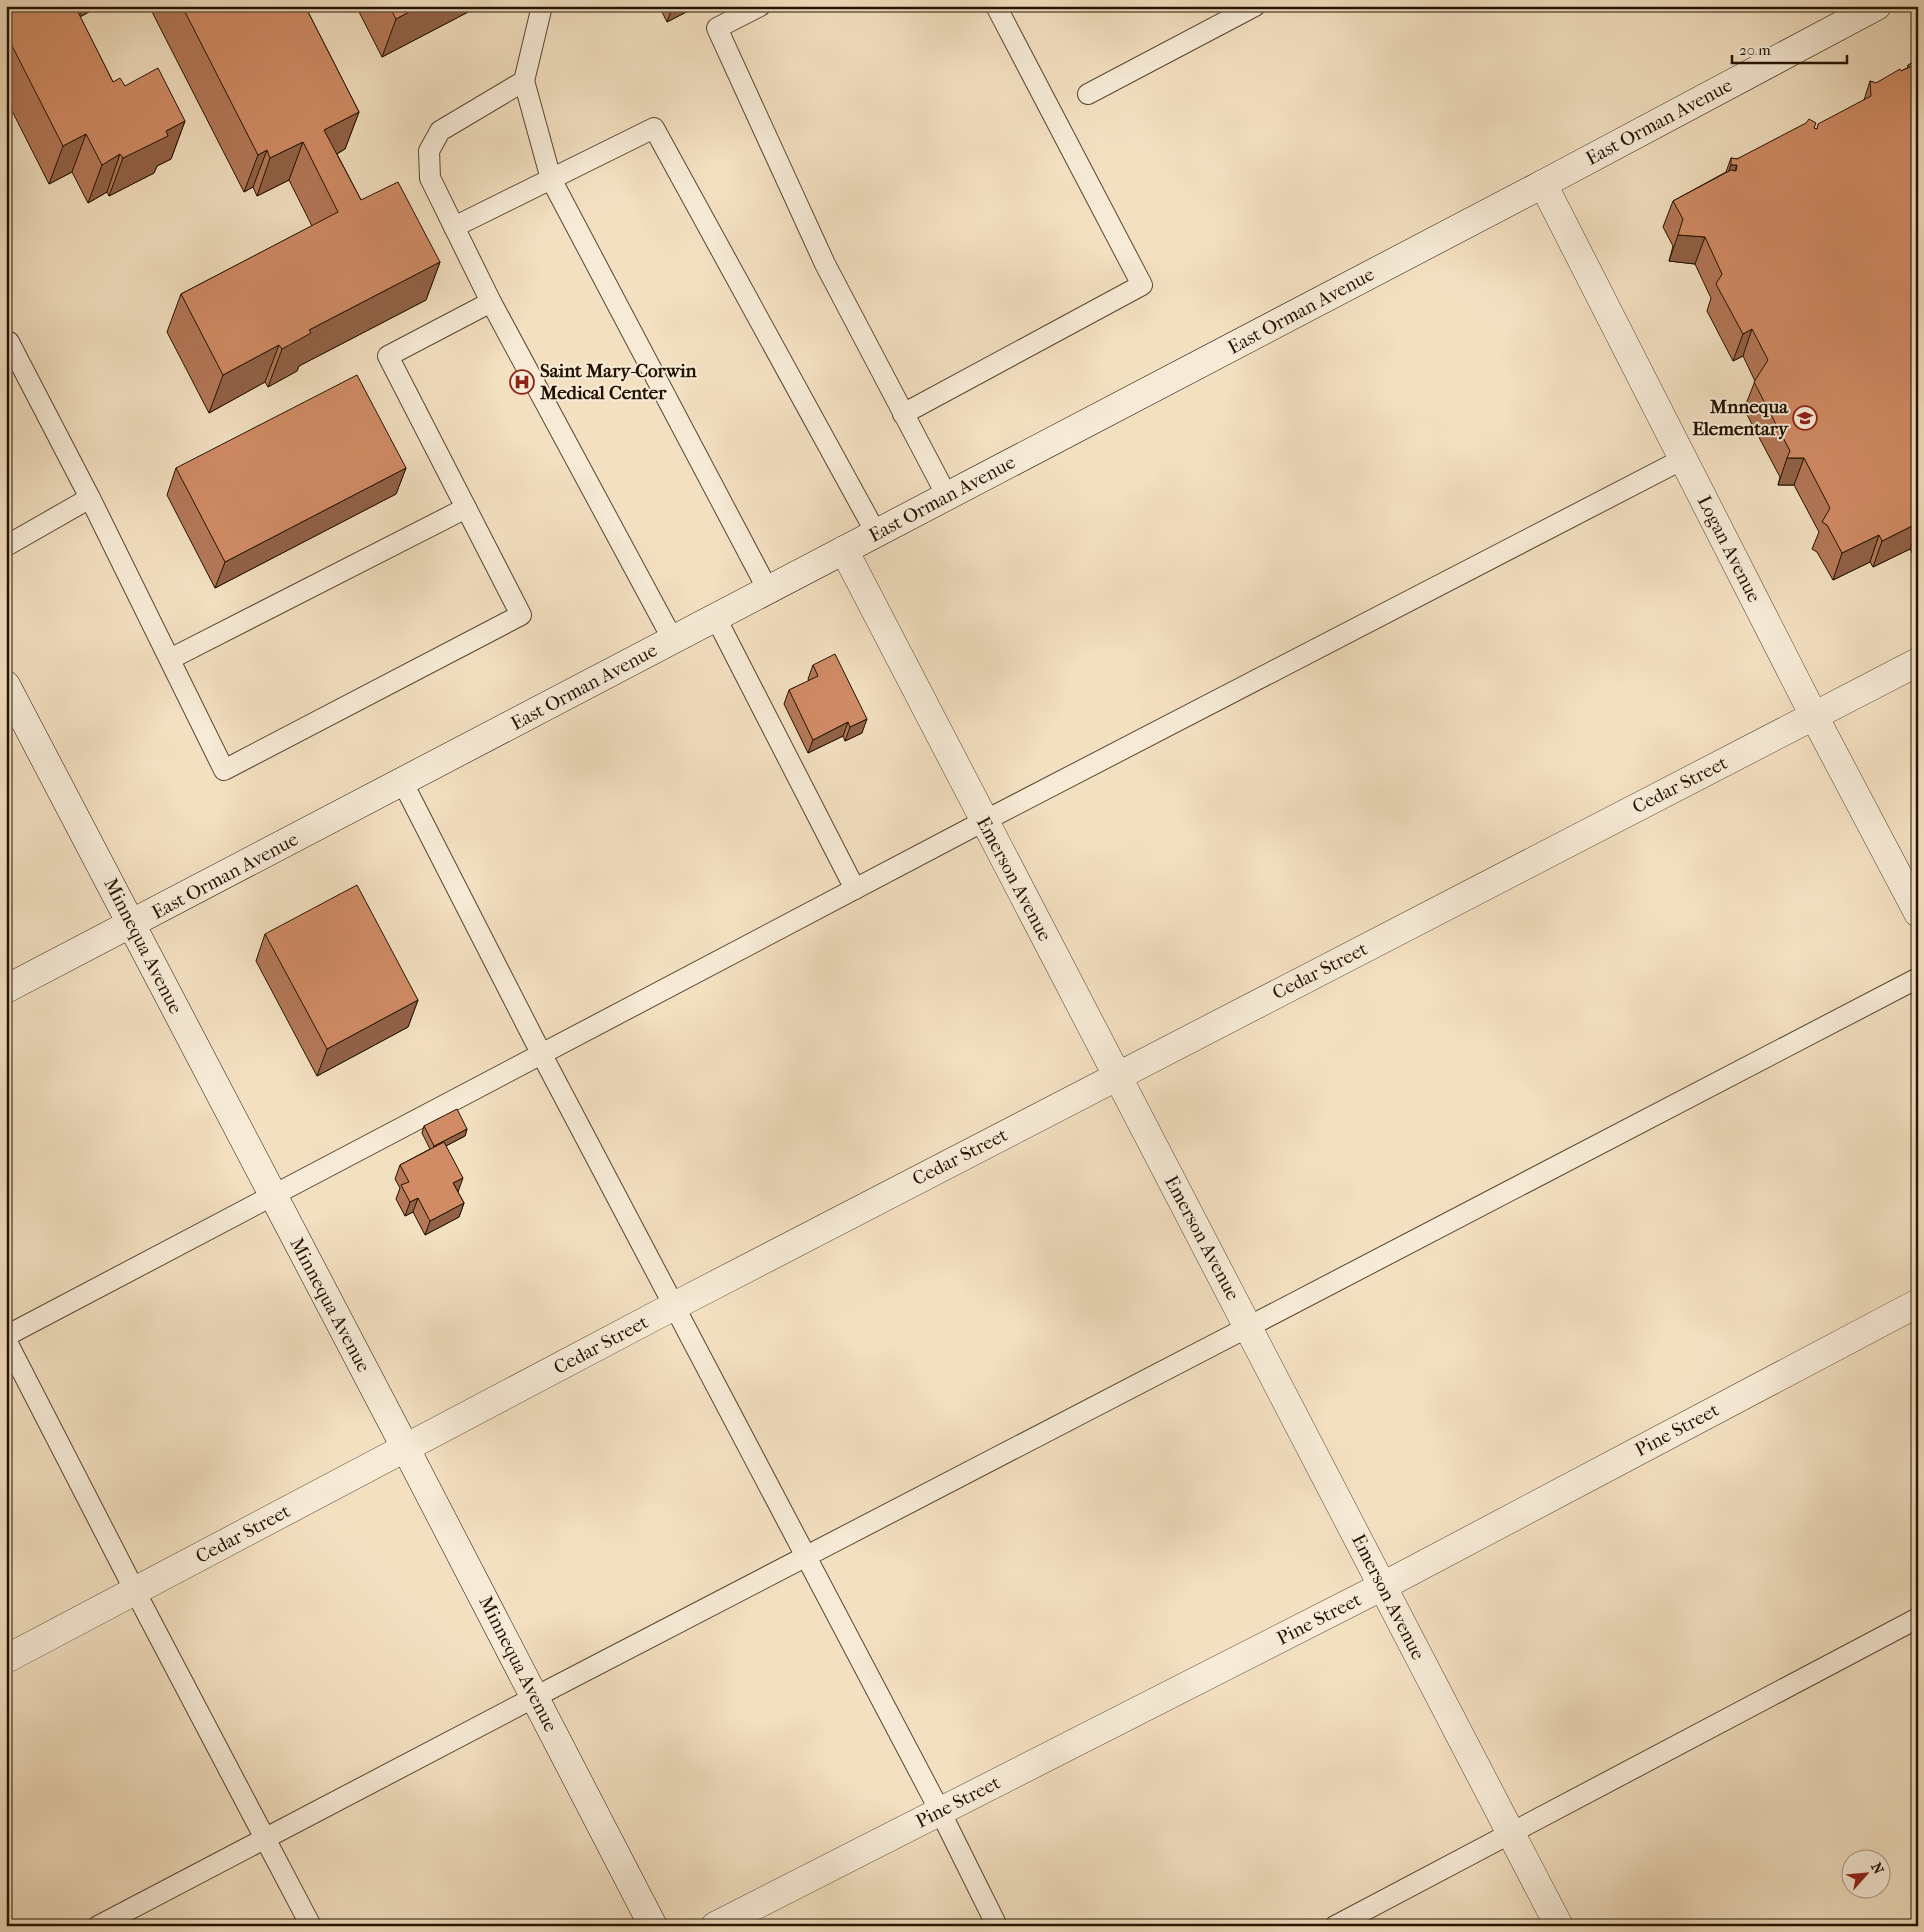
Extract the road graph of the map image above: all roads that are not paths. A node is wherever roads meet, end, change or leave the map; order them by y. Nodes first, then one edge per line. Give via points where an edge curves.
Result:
1 (542, 6) edge
2 (760, 6) edge
3 (996, 6) edge
4 (1255, 6) edge
5 (1876, 6) edge
6 (524, 81) junction
7 (1088, 94) dead end
8 (551, 179) junction
9 (1543, 184) junction
10 (454, 227) junction
11 (491, 302) junction
12 (10, 342) dead end
13 (903, 414) junction
14 (1683, 459) junction
15 (947, 496) junction
16 (90, 498) junction
17 (466, 508) junction
18 (876, 533) junction
19 (6, 546) edge
20 (844, 550) junction
21 (768, 590) junction
22 (716, 618) junction
23 (674, 640) junction
24 (170, 659) junction
25 (1918, 662) edge
26 (6, 686) edge
27 (1814, 716) junction
28 (403, 782) junction
29 (984, 821) junction
30 (856, 889) junction
31 (1918, 913) edge
32 (132, 924) junction
33 (1918, 978) edge
34 (6, 989) edge
35 (542, 1054) junction
36 (1117, 1076) junction
37 (273, 1197) junction
38 (1918, 1303) edge
39 (674, 1306) junction
40 (1248, 1327) junction
41 (6, 1338) edge
42 (406, 1449) junction
43 (805, 1556) junction
44 (1383, 1586) junction
45 (135, 1591) junction
46 (1918, 1618) edge
47 (6, 1659) edge
48 (535, 1697) junction
49 (940, 1812) junction
50 (1511, 1834) junction
51 (264, 1838) junction
52 (98, 1926) edge
53 (312, 1926) edge
54 (653, 1926) edge
55 (715, 1926) edge
56 (997, 1926) edge
57 (1335, 1926) edge
58 (1559, 1926) edge

1 - 6 lane
2 - 13 lane via 717,28 826,264
3 - 13 lane via 1142,285
4 - 7 lane
5 - 9 street, East Orman Avenue
6 - 8 lane
6 - 10 lane via 440,132 429,151 430,178
8 - 10 lane
8 - 18 lane via 654,128
8 - 21 lane
9 - 14 street, Logan Avenue
9 - 15 street, East Orman Avenue
10 - 11 lane
11 - 17 lane via 388,356
11 - 23 lane
12 - 16 lane
13 - 15 lane
14 - 27 street, Logan Avenue
14 - 29 lane
15 - 18 street, East Orman Avenue
16 - 19 lane
16 - 24 lane
17 - 24 lane
17 - 24 lane via 521,615 224,770
18 - 20 street, East Orman Avenue
20 - 21 street, East Orman Avenue
20 - 29 street, Emerson Avenue
21 - 22 street, East Orman Avenue
22 - 23 street, East Orman Avenue
22 - 30 lane
23 - 28 street, East Orman Avenue
25 - 27 street, Cedar Street
26 - 32 street, Minnequa Avenue
27 - 31 street, Logan Avenue
27 - 36 street, Cedar Street
28 - 32 street, East Orman Avenue
28 - 35 lane
29 - 30 lane
29 - 36 street, Emerson Avenue
30 - 35 lane
32 - 34 street, East Orman Avenue
32 - 37 street, Minnequa Avenue
33 - 40 lane
35 - 37 lane
35 - 39 lane
36 - 39 street, Cedar Street
36 - 40 street, Emerson Avenue
37 - 41 lane
37 - 42 street, Minnequa Avenue
38 - 44 street, Pine Street
39 - 42 street, Cedar Street
39 - 43 lane
40 - 43 lane
40 - 44 street, Emerson Avenue
41 - 45 lane
42 - 45 street, Cedar Street
42 - 48 street, Minnequa Avenue
43 - 48 lane
43 - 49 lane
44 - 49 street, Pine Street
44 - 50 street, Emerson Avenue
45 - 47 street, Cedar Street
45 - 51 lane
46 - 50 lane
48 - 51 lane
48 - 54 street, Minnequa Avenue
49 - 55 street, Pine Street
49 - 56 lane
50 - 57 lane
50 - 58 street, Emerson Avenue
51 - 52 lane
51 - 53 lane

